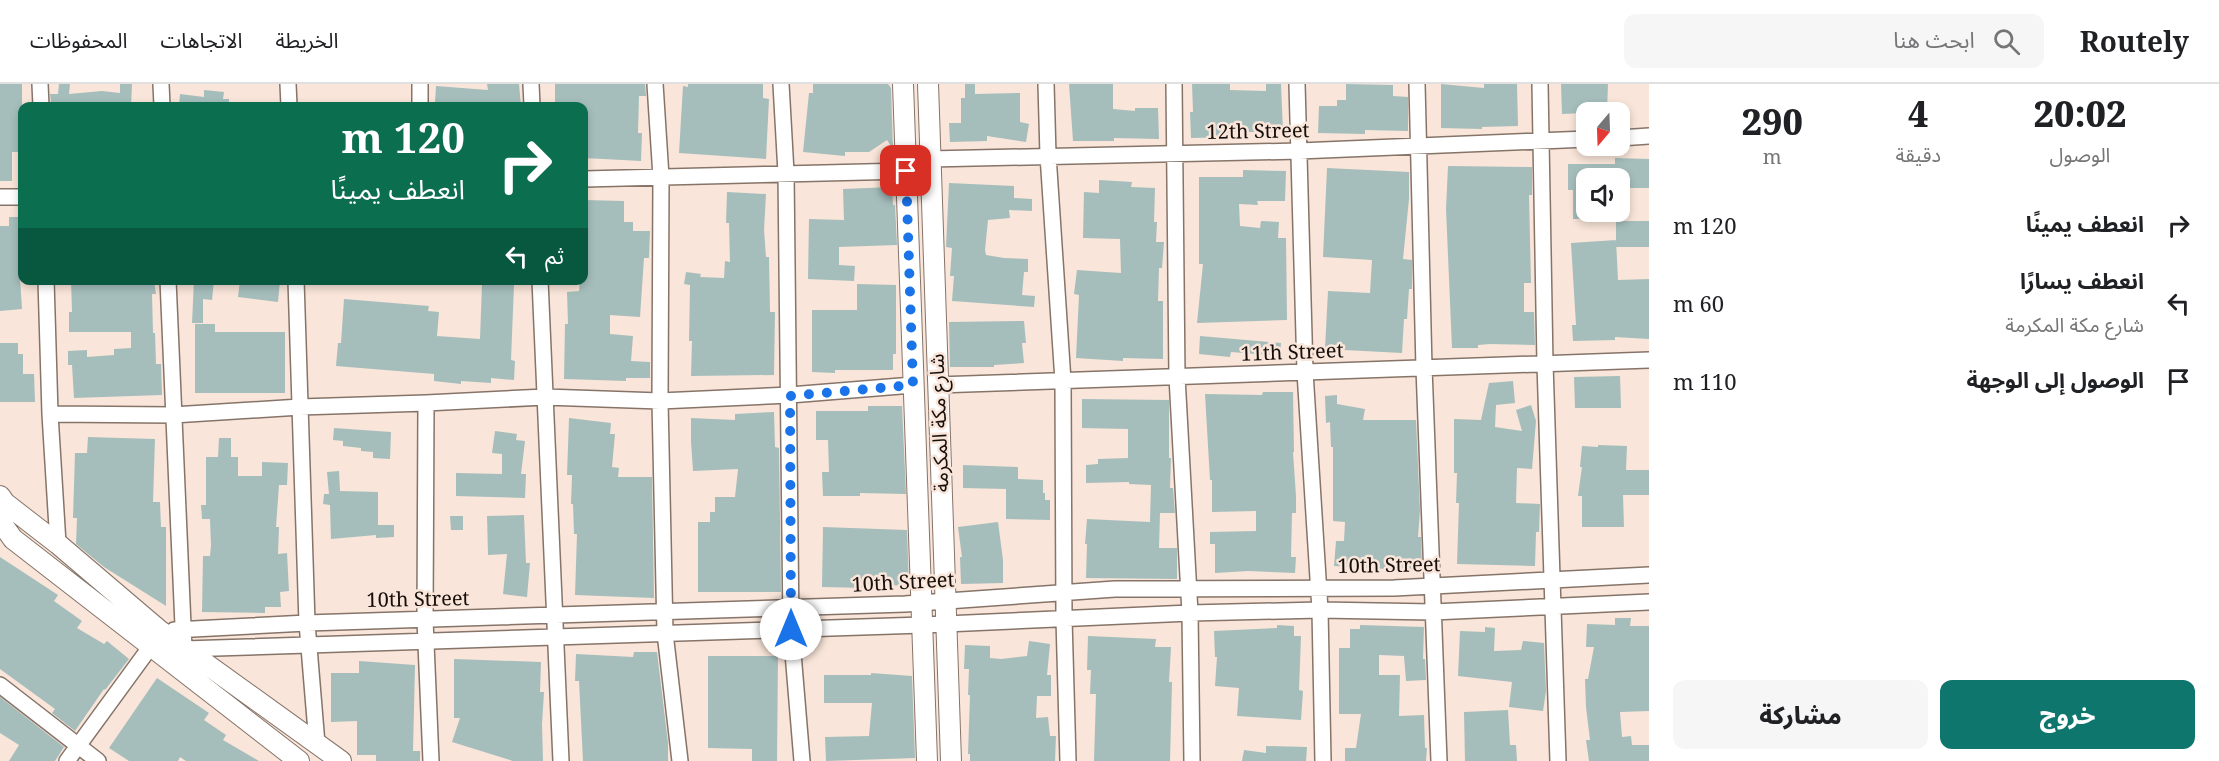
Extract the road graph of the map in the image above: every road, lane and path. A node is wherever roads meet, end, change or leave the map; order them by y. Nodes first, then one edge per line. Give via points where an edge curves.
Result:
1 (40, 84) edge
2 (161, 84) edge
3 (288, 84) edge
4 (420, 84) edge
5 (531, 84) edge
6 (656, 84) edge
7 (781, 84) edge
8 (903, 84) edge
9 (928, 84) edge
10 (1046, 84) edge
11 (1174, 84) edge
12 (1297, 84) edge
13 (1417, 84) edge
14 (1540, 84) edge
15 (41, 102) edge
16 (162, 102) edge
17 (289, 102) edge
18 (420, 102) edge
19 (532, 102) edge
20 (1649, 136) edge
21 (1630, 137) edge
22 (1576, 140) edge
23 (1542, 142) junction
24 (1419, 147) junction
25 (1299, 151) junction
26 (1176, 153) junction
27 (1048, 155) junction
28 (930, 159) junction
29 (906, 171) junction
30 (786, 173) junction
31 (661, 177) junction
32 (588, 178) edge
33 (0, 197) edge
34 (18, 197) edge
35 (46, 285) edge
36 (168, 285) edge
37 (296, 285) edge
38 (540, 285) edge
39 (1649, 360) edge
40 (1545, 364) junction
41 (1424, 368) junction
42 (1305, 372) junction
43 (1177, 377) junction
44 (1063, 381) junction
45 (913, 385) junction
46 (937, 385) junction
47 (790, 396) junction
48 (545, 397) junction
49 (660, 401) junction
50 (426, 403) junction
51 (300, 406) junction
52 (50, 414) junction
53 (173, 415) junction
54 (0, 496) edge
55 (0, 521) edge
56 (57, 544) junction
57 (1649, 575) edge
58 (1551, 580) junction
59 (1432, 586) junction
60 (1188, 588) junction
61 (1318, 588) junction
62 (1064, 592) junction
63 (947, 601) junction
64 (1649, 602) edge
65 (922, 603) junction
66 (1552, 606) junction
67 (791, 608) junction
68 (1320, 609) junction
69 (665, 612) junction
70 (1433, 612) junction
71 (1190, 613) junction
72 (554, 616) junction
73 (1064, 619) junction
74 (425, 620) junction
75 (307, 622) junction
76 (948, 623) junction
77 (923, 625) junction
78 (791, 629) junction
79 (665, 633) junction
80 (555, 637) junction
81 (155, 638) junction
82 (183, 639) junction
83 (425, 641) junction
84 (309, 645) junction
85 (0, 685) edge
86 (317, 744) junction
87 (79, 747) junction
88 (67, 761) edge
89 (98, 761) edge
90 (299, 761) edge
91 (340, 761) edge
92 (431, 761) edge
93 (561, 761) edge
94 (680, 761) edge
95 (802, 761) edge
96 (927, 761) edge
97 (951, 761) edge
98 (1068, 761) edge
99 (1192, 761) edge
100 (1323, 761) edge
101 (1439, 761) edge
102 (1558, 761) edge

1 - 15 street
2 - 16 street
3 - 17 street
4 - 18 street
5 - 19 street
6 - 31 street
7 - 30 street
8 - 29 main road, شارع مكة المكرمة
9 - 28 main road, شارع مكة المكرمة
10 - 27 street
11 - 26 street
12 - 25 street
13 - 24 street
14 - 23 street
20 - 21 street
22 - 23 street, 12th Street
23 - 24 street, 12th Street
23 - 40 street
24 - 25 street, 12th Street
24 - 41 street
25 - 26 street, 12th Street
25 - 42 street
26 - 27 street, 12th Street
26 - 43 street
27 - 28 street, 12th Street
27 - 44 street
28 - 46 main road, شارع مكة المكرمة
29 - 30 street
29 - 45 main road, شارع مكة المكرمة
30 - 31 street
30 - 47 street
31 - 32 street
31 - 49 street
33 - 34 street
35 - 52 street
36 - 53 street
37 - 51 street
38 - 48 street
39 - 40 street, 11th Street
40 - 41 street, 11th Street
40 - 58 street
41 - 42 street, 11th Street
41 - 59 street
42 - 43 street, 11th Street
42 - 61 street
43 - 44 street, 11th Street
43 - 60 street
44 - 46 street, 11th Street
44 - 62 street
45 - 47 street
45 - 65 main road, شارع مكة المكرمة
46 - 63 main road, شارع مكة المكرمة
47 - 49 street
47 - 67 street
48 - 49 street
48 - 50 street
48 - 72 street
49 - 69 street
50 - 51 street
50 - 74 street
51 - 53 street
51 - 75 street
52 - 53 street
52 - 56 street
53 - 82 street
54 - 56 main road
55 - 81 main road via 13,539
56 - 81 main road
57 - 58 street, 10th Street
58 - 59 street, 10th Street
58 - 66 street
59 - 61 street, 10th Street
59 - 70 street
60 - 61 street, 10th Street
60 - 62 street, 10th Street
60 - 71 street
61 - 68 street
62 - 63 street, 10th Street
62 - 73 street
63 - 65 street, 10th Street
63 - 76 main road, شارع مكة المكرمة
64 - 66 street
65 - 67 street, 10th Street
65 - 77 main road, شارع مكة المكرمة
66 - 70 street
66 - 102 street
67 - 69 street, 10th Street
67 - 78 street
68 - 70 street
68 - 71 street
68 - 100 street
69 - 72 street, 10th Street
69 - 79 street
70 - 101 street
71 - 73 street
71 - 99 street
72 - 74 street, 10th Street
72 - 80 street
73 - 76 street
73 - 98 street
74 - 75 street, 10th Street
74 - 83 street
75 - 82 street, 10th Street
75 - 84 street
76 - 77 street
76 - 97 main road, شارع مكة المكرمة
77 - 78 street
77 - 96 main road, شارع مكة المكرمة
78 - 79 street
78 - 95 street
79 - 80 street
79 - 94 street
80 - 83 street
80 - 93 street
81 - 82 main road
81 - 87 street
81 - 90 main road
82 - 84 street
82 - 86 main road
83 - 84 street
83 - 92 street
84 - 86 street
85 - 87 street
86 - 91 main road
87 - 88 street
87 - 89 street

